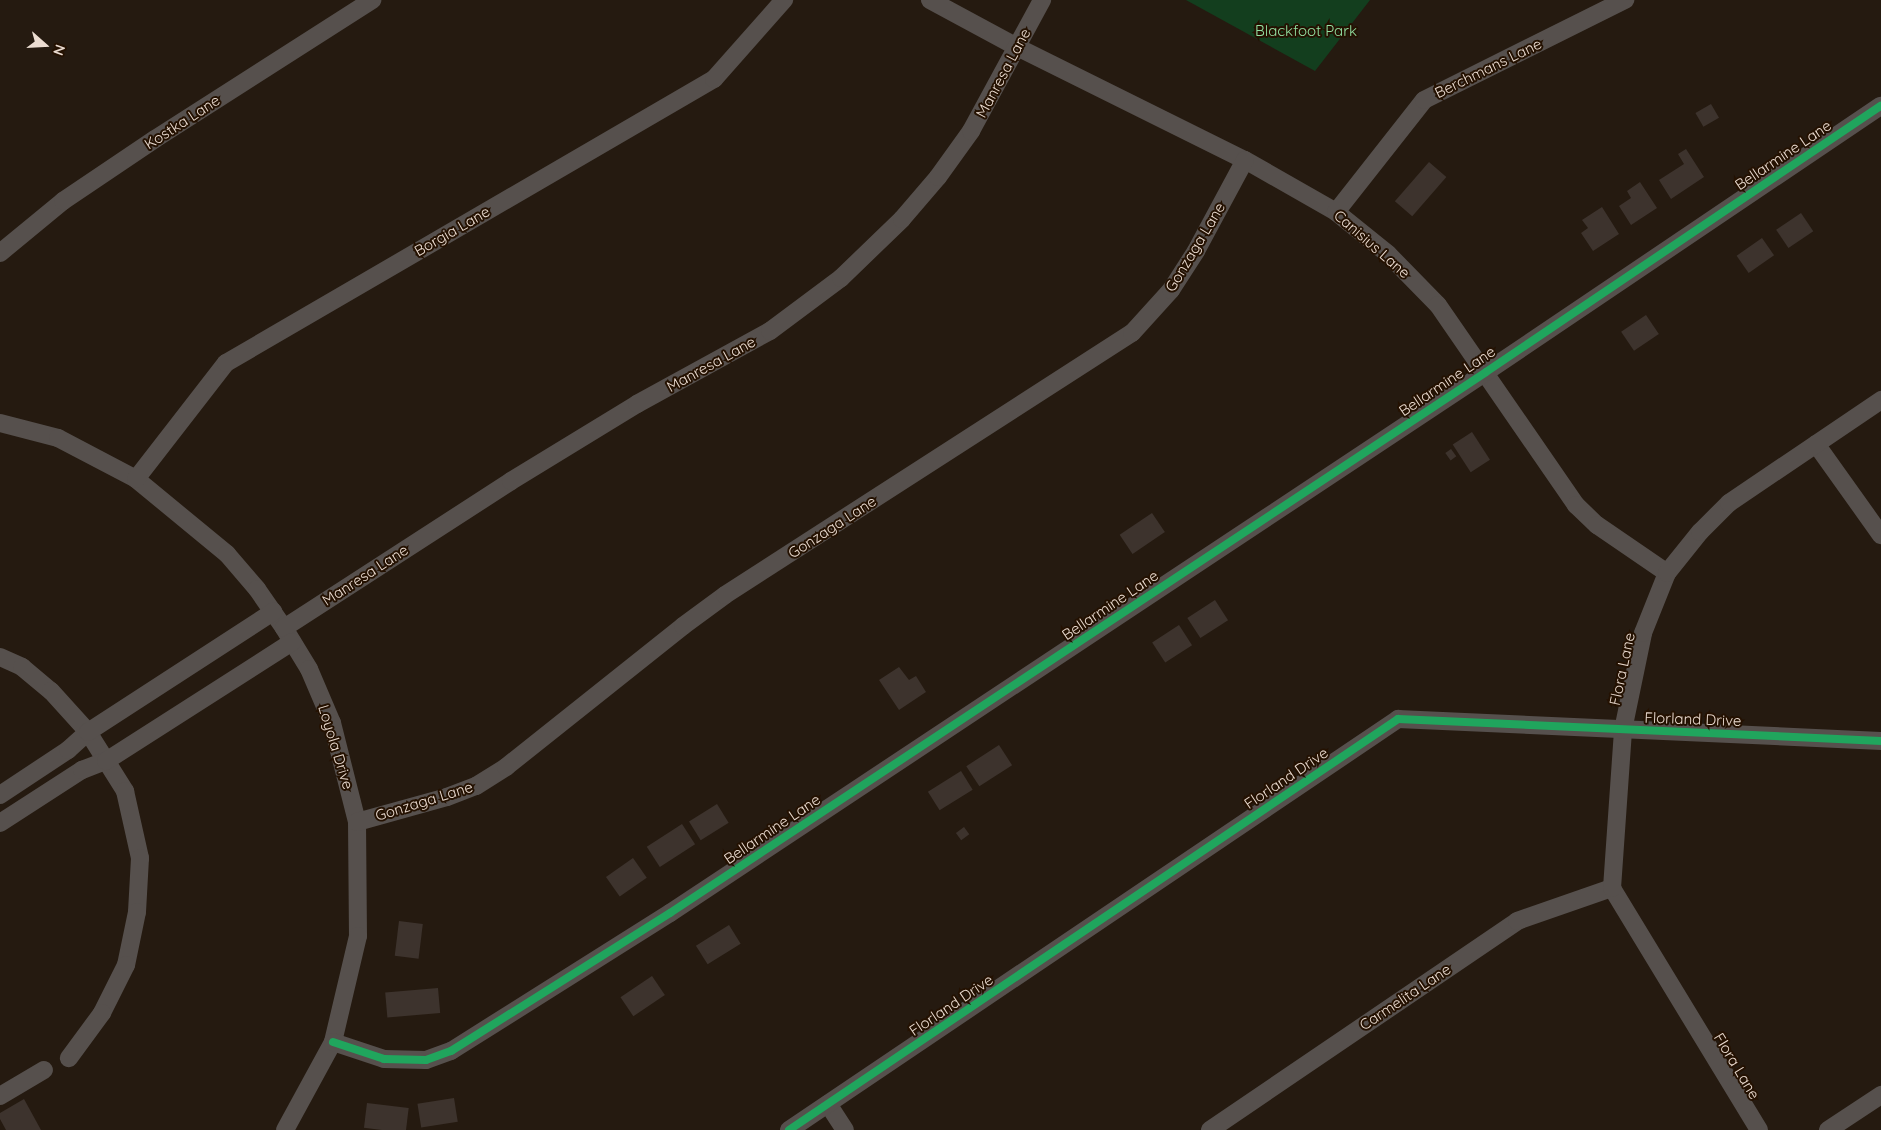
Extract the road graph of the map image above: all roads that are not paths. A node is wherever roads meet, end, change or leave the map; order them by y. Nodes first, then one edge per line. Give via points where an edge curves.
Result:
1 (372, 0) edge
2 (784, 0) edge
3 (930, 0) edge
4 (1042, 0) edge
5 (1625, 0) edge
6 (1017, 47) junction
7 (1881, 106) edge
8 (1245, 160) junction
9 (1336, 212) junction
10 (0, 253) edge
11 (1486, 372) junction
12 (1881, 400) edge
13 (0, 423) edge
14 (1816, 444) junction
15 (136, 478) junction
16 (1881, 536) edge
17 (1667, 573) junction
18 (273, 612) junction
19 (288, 635) junction
20 (0, 657) edge
21 (1623, 730) junction
22 (88, 732) junction
23 (1881, 741) edge
24 (106, 761) junction
25 (0, 795) edge
26 (6, 818) edge
27 (357, 822) junction
28 (1612, 888) junction
29 (333, 1042) junction
30 (69, 1058) dead end
31 (44, 1070) dead end
32 (1881, 1095) edge
33 (0, 1096) edge
34 (828, 1104) junction
35 (285, 1130) edge
36 (789, 1130) edge
37 (845, 1130) edge
38 (1210, 1130) edge
39 (1759, 1130) edge
40 (1828, 1130) edge

1 - 10 street, Kostka Lane via 63,201
2 - 15 street, Borgia Lane via 714,79 226,363
3 - 6 street, Canisius Lane
4 - 6 street, Manresa Lane
5 - 9 street, Berchmans Lane via 1424,100
6 - 8 street, Canisius Lane
6 - 19 street, Manresa Lane via 971,132 938,177 902,219 841,278 770,331 586,435
7 - 11 street, Bellarmine Lane
8 - 9 street, Canisius Lane
8 - 27 street, Gonzaga Lane via 1171,290 1132,333 725,595 506,767 476,786 447,798
9 - 11 street, Canisius Lane via 1388,254 1438,305
11 - 17 street, Canisius Lane via 1576,505 1597,525
11 - 29 street, Bellarmine Lane via 670,913 451,1051 426,1060 384,1059
12 - 14 street, Flora Lane
13 - 15 street, Loyola Drive via 58,438
14 - 16 street
14 - 17 street, Flora Lane via 1729,503
15 - 18 street, Loyola Drive via 227,554
17 - 21 street, Flora Lane via 1643,633
18 - 19 street, Loyola Drive
18 - 22 street
19 - 24 street, Manresa Lane
19 - 27 street, Loyola Drive via 309,669 332,723
20 - 22 street via 22,667 52,691
21 - 23 street, Florland Drive
21 - 28 street, Flora Lane
21 - 34 street, Florland Drive via 1398,719
22 - 24 street
22 - 25 street via 68,750
24 - 26 street, Manresa Lane via 82,770
24 - 30 street via 125,791 140,858 137,912 126,965 102,1013
25 - 26 street
27 - 29 street, Loyola Drive via 358,936
28 - 38 street, Carmelita Lane via 1517,921
28 - 39 street, Flora Lane
29 - 35 street, Loyola Drive
31 - 33 street
32 - 40 street
34 - 36 street, Florland Drive
34 - 37 street

